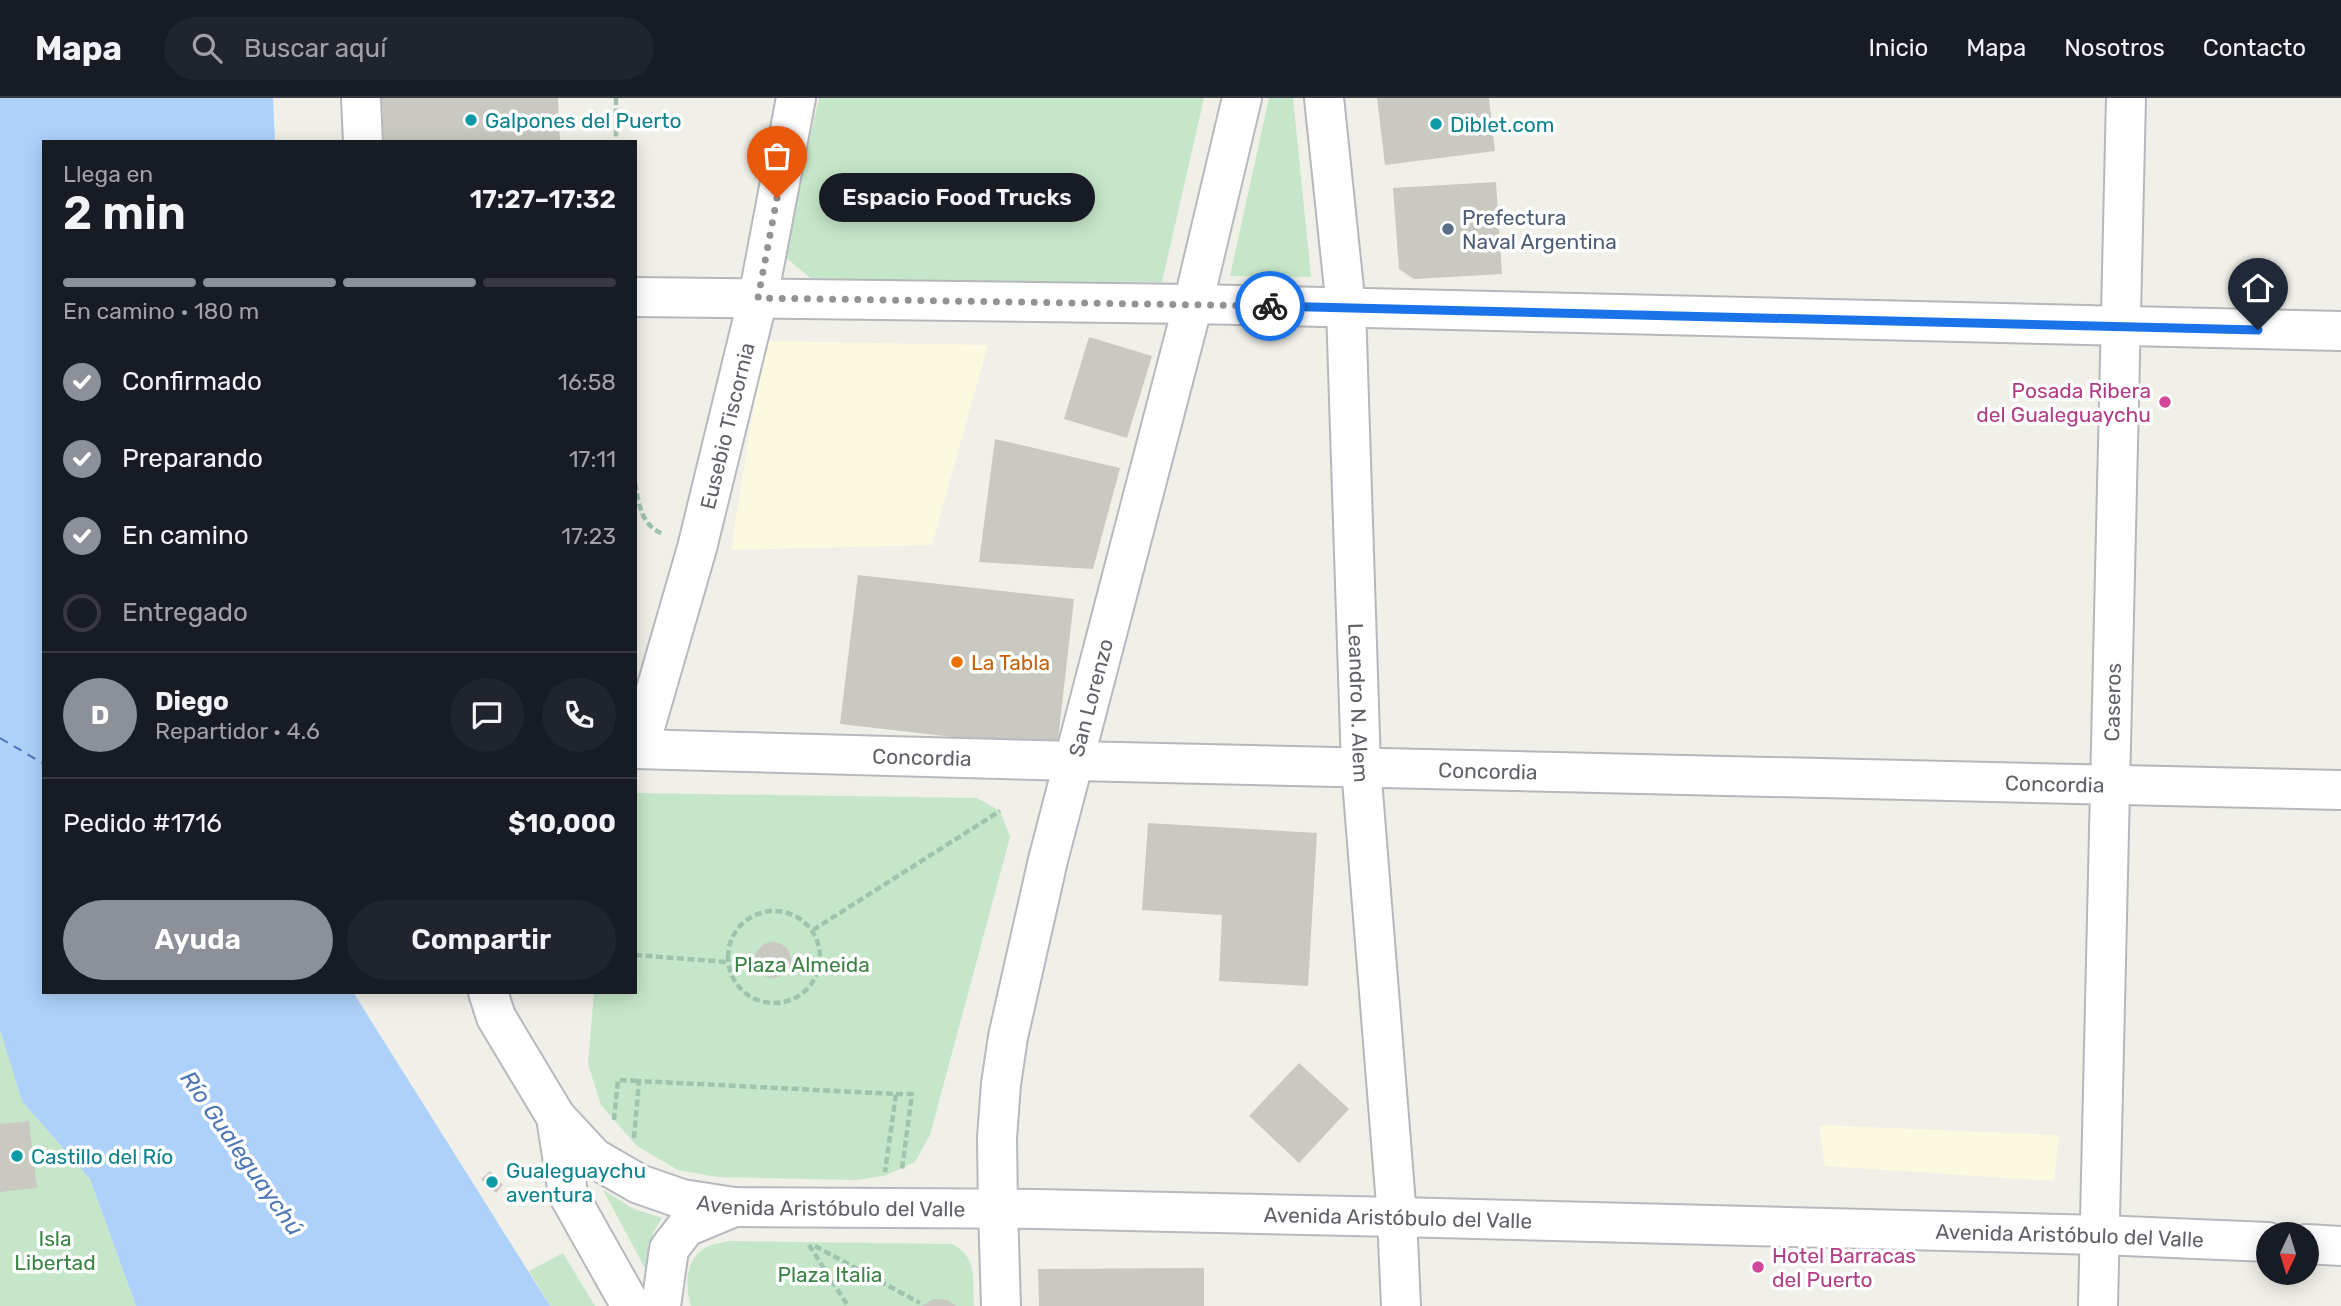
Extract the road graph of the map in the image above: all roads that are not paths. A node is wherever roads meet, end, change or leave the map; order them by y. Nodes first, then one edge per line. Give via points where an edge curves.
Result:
1 (361, 98) edge
2 (796, 98) edge
3 (1242, 98) edge
4 (1324, 98) edge
5 (2126, 98) edge
6 (363, 140) edge
7 (637, 297) edge
8 (758, 298) junction
9 (1193, 304) junction
10 (1346, 308) junction
11 (2121, 327) junction
12 (2341, 331) edge
13 (637, 748) edge
14 (1075, 761) junction
15 (1361, 767) junction
16 (2111, 786) junction
17 (2341, 790) edge
18 (489, 994) edge
19 (556, 1117) junction
20 (734, 1207) junction
21 (998, 1209) junction
22 (1396, 1217) junction
23 (2101, 1235) junction
24 (2256, 1241) edge
25 (2319, 1245) edge
26 (2341, 1246) edge
27 (631, 1306) edge
28 (662, 1306) edge
29 (1001, 1306) edge
30 (1401, 1306) edge
31 (2098, 1306) edge

1 - 6 street
2 - 8 street, Eusebio Tiscornia
3 - 9 street, San Lorenzo
4 - 10 street, Leandro N. Alem
5 - 11 street, Caseros
7 - 8 street
8 - 9 street
8 - 13 street, Eusebio Tiscornia via 697,548
9 - 10 street
9 - 14 street, San Lorenzo
10 - 11 street
10 - 15 street, Leandro N. Alem
11 - 12 street
11 - 16 street, Caseros
13 - 14 street, Concordia
14 - 15 street, Concordia
14 - 21 street, San Lorenzo via 1008,1037 997,1138
15 - 16 street, Concordia
15 - 22 street, Leandro N. Alem
16 - 17 street, Concordia
16 - 23 street, Caseros
18 - 19 street via 496,1017
19 - 20 street, Avenida Aristóbulo del Valle via 594,1158 639,1184 682,1199
19 - 27 street via 568,1194
20 - 21 street, Avenida Aristóbulo del Valle
20 - 28 street via 686,1227 669,1249
21 - 22 street, Avenida Aristóbulo del Valle
21 - 29 street, San Lorenzo
22 - 23 street, Avenida Aristóbulo del Valle
22 - 30 street, Leandro N. Alem
23 - 24 street, Avenida Aristóbulo del Valle
23 - 31 street, Caseros
25 - 26 street

